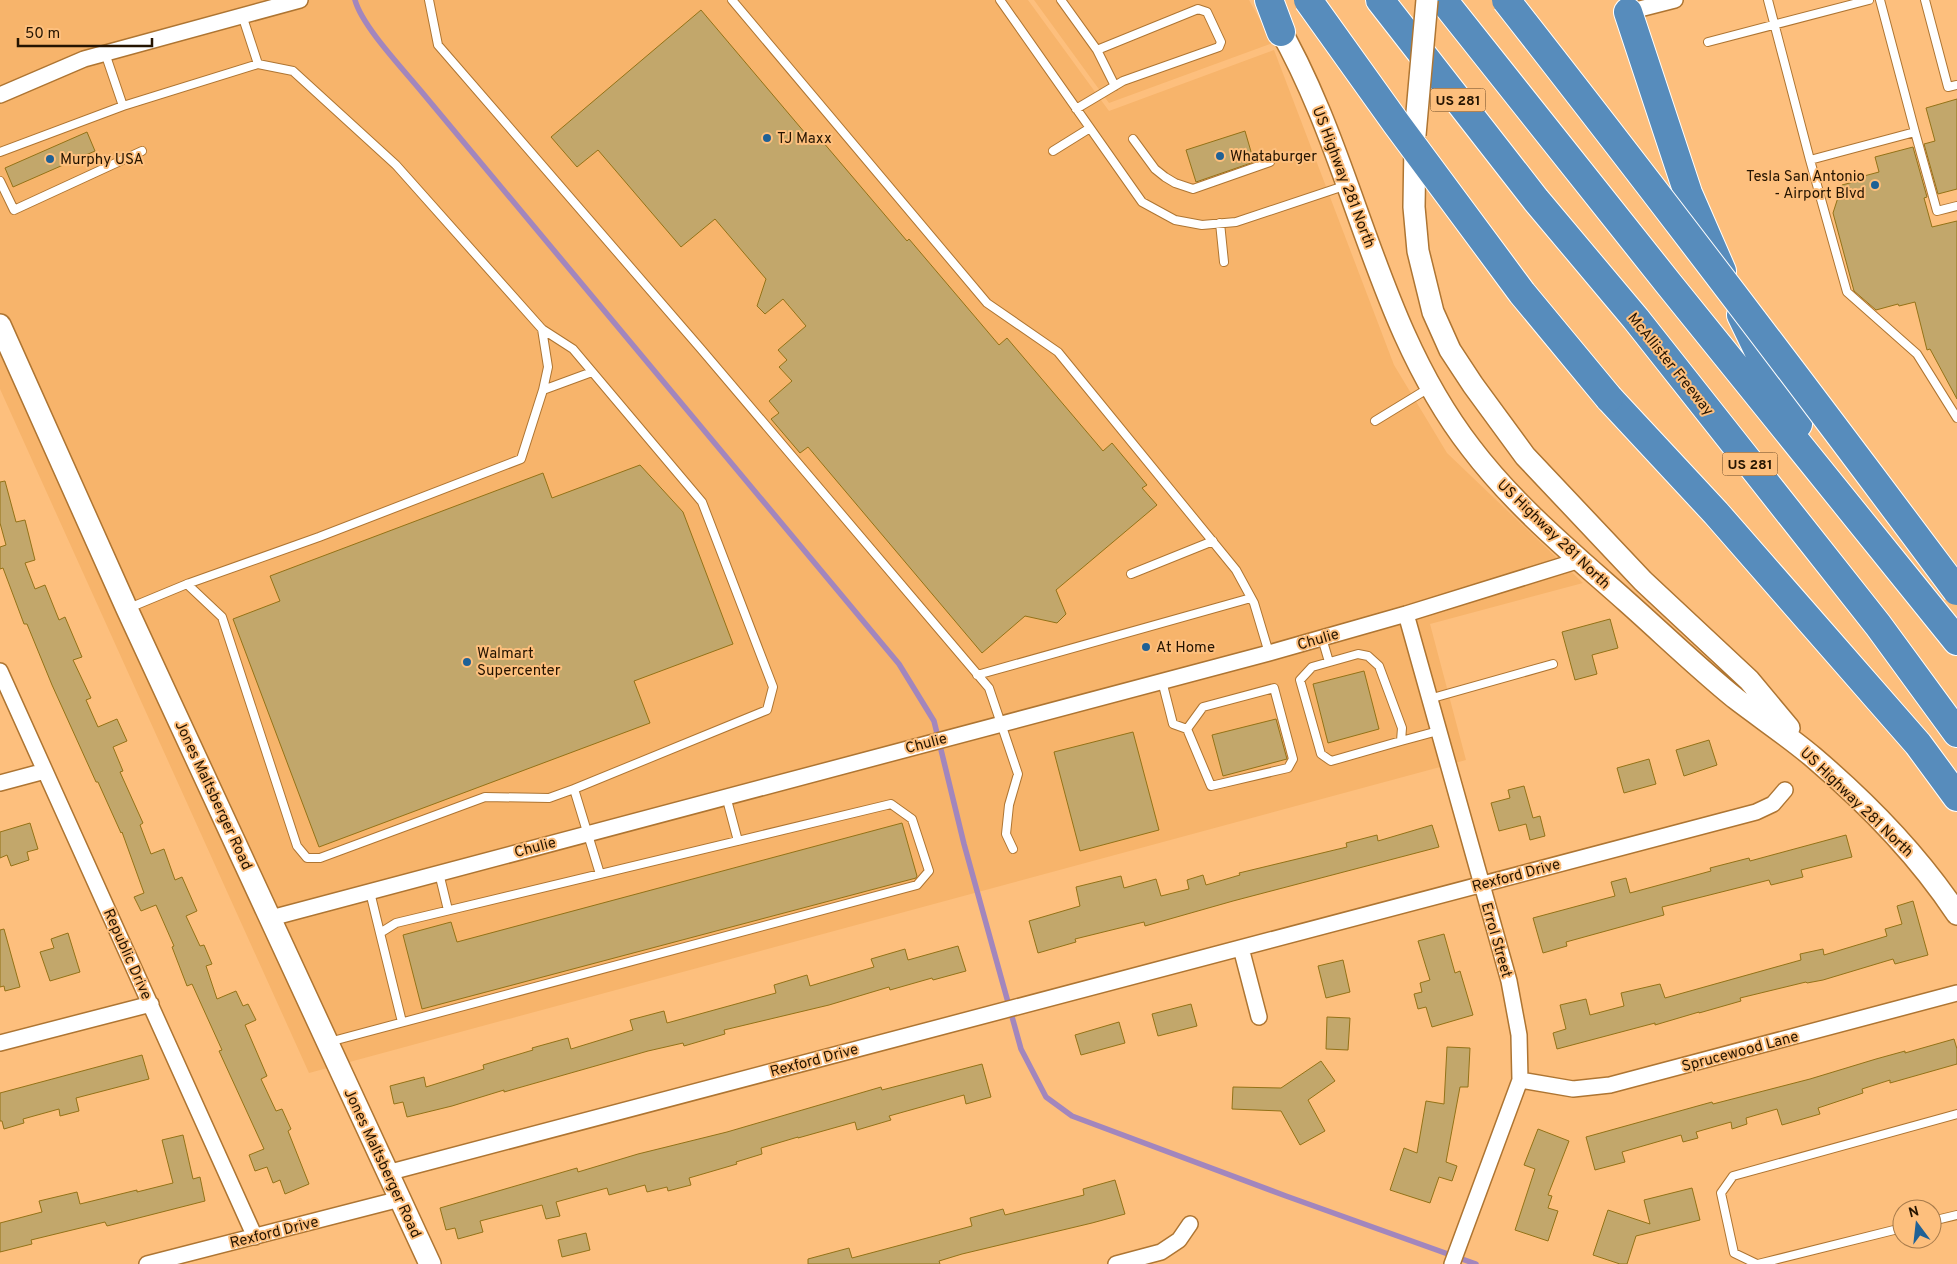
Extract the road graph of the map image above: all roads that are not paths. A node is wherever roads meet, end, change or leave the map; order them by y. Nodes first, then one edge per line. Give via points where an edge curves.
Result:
1 (429, 0) edge
2 (732, 0) edge
3 (1000, 0) edge
4 (1061, 0) edge
5 (1262, 0) edge
6 (1269, 0) edge
7 (1308, 0) edge
8 (1380, 0) edge
9 (1427, 0) edge
10 (1443, 0) edge
11 (1506, 0) edge
12 (1675, 0) edge
13 (1768, 0) edge
14 (1869, 0) edge
15 (1880, 0) edge
16 (1925, 0) edge
17 (297, 1) edge
18 (1626, 6) edge
19 (242, 15) junction
20 (1775, 25) junction
21 (1281, 32) junction
22 (1708, 42) dead end
23 (1097, 50) junction
24 (105, 53) junction
25 (258, 64) junction
26 (1957, 85) edge
27 (1115, 86) junction
28 (0, 95) edge
29 (123, 106) junction
30 (1076, 109) junction
31 (1090, 128) junction
32 (1915, 132) junction
33 (1133, 139) dead end
34 (142, 151) dead end
35 (1053, 151) dead end
36 (0, 152) edge
37 (1810, 160) junction
38 (1270, 162) dead end
39 (0, 181) edge
40 (1347, 185) junction
41 (1957, 206) edge
42 (1220, 223) junction
43 (1224, 262) dead end
44 (0, 325) edge
45 (542, 330) junction
46 (592, 372) junction
47 (1431, 387) junction
48 (542, 390) junction
49 (1957, 418) edge
50 (1375, 421) dead end
51 (1839, 497) junction
52 (1213, 541) junction
53 (1580, 560) junction
54 (1131, 574) dead end
55 (187, 584) junction
56 (1957, 592) edge
57 (1251, 598) junction
58 (127, 609) junction
59 (1406, 614) junction
60 (1322, 638) junction
61 (1957, 641) edge
62 (1269, 653) junction
63 (1329, 662) junction
64 (1553, 664) dead end
65 (0, 671) edge
66 (977, 675) junction
67 (1162, 681) junction
68 (1429, 699) junction
69 (1002, 723) junction
70 (1187, 729) junction
71 (1438, 731) junction
72 (1957, 733) edge
73 (1401, 741) junction
74 (1813, 757) junction
75 (45, 771) junction
76 (0, 783) edge
77 (574, 788) junction
78 (1785, 790) dead end
79 (726, 796) junction
80 (1957, 797) edge
81 (589, 832) junction
82 (738, 841) junction
83 (1013, 849) dead end
84 (439, 873) junction
85 (600, 874) junction
86 (1481, 884) junction
87 (370, 892) junction
88 (448, 910) junction
89 (1957, 914) edge
90 (271, 918) junction
91 (380, 933) junction
92 (1241, 948) junction
93 (1957, 993) edge
94 (150, 1004) junction
95 (1259, 1017) dead end
96 (402, 1022) junction
97 (327, 1042) junction
98 (0, 1043) edge
99 (1520, 1080) junction
100 (1957, 1114) edge
101 (387, 1173) junction
102 (400, 1199) junction
103 (1957, 1215) edge
104 (1942, 1219) edge
105 (1190, 1224) dead end
106 (1892, 1230) edge
107 (255, 1237) junction
108 (147, 1264) edge
109 (430, 1264) edge
110 (1116, 1264) edge
111 (1452, 1264) edge
112 (1758, 1264) edge

1 - 66 lane via 438,45
2 - 52 lane via 987,303 1058,352
3 - 30 lane
4 - 23 lane
5 - 21 main road, US Highway 281 North
6 - 21 highway
7 - 80 highway, bridge via 1522,292 1610,398 1716,513 1918,744
8 - 72 highway, McAllister Freeway / US 281 via 1536,200 1636,319 1872,618
9 - 74 main road, bridge via 1415,135 1414,207 1418,251 1433,312 1450,350 1525,456 1643,581 1749,680
10 - 51 highway, US 281
11 - 56 highway, bridge via 1770,341
12 - 18 street
13 - 20 lane
14 - 20 lane
15 - 32 lane
16 - 26 lane via 1948,88
17 - 19 street
18 - 51 highway via 1688,194 1769,373
19 - 24 street
19 - 25 lane
20 - 22 lane
20 - 37 lane
21 - 40 main road, US Highway 281 North via 1315,101
23 - 27 lane
23 - 27 lane via 1198,9 1207,12 1221,42 1220,47
24 - 28 street
24 - 29 lane
25 - 29 lane
25 - 45 lane via 293,71 396,165
27 - 30 lane
29 - 36 lane
30 - 31 lane
31 - 35 lane
31 - 42 lane via 1142,202 1175,220 1202,225
32 - 37 lane
32 - 41 lane via 1937,211
33 - 38 lane via 1155,169 1175,183 1193,189
34 - 39 lane via 14,210
37 - 49 lane via 1846,292 1917,354
40 - 42 lane via 1236,222
40 - 47 main road, US Highway 281 North via 1398,319
42 - 43 lane
44 - 58 main road, Jones Maltsberger Road
45 - 46 lane via 573,350
45 - 48 lane via 548,367
46 - 48 lane
46 - 77 lane via 702,502 773,687 767,710
47 - 50 lane
47 - 53 main road, US Highway 281 North via 1470,448 1513,497
48 - 55 lane via 521,459
51 - 61 highway, US 281
52 - 54 lane
52 - 57 lane via 1236,570
53 - 59 street, Chulie
53 - 74 main road, US Highway 281 North via 1733,696
55 - 58 lane
55 - 77 lane via 222,617 297,846 307,858 320,858 485,797 549,798
57 - 62 lane
57 - 66 lane
58 - 90 main road, Jones Maltsberger Road
59 - 60 street, Chulie
59 - 68 street, Errol Street
60 - 62 street, Chulie
60 - 63 lane
62 - 67 street, Chulie
63 - 73 lane via 1358,654 1368,656 1378,666 1402,728
63 - 73 lane via 1312,668 1300,680 1321,754 1331,761
64 - 68 lane
65 - 75 street, Republic Drive
66 - 69 lane via 988,688
67 - 69 street, Chulie
67 - 70 lane via 1173,724
68 - 71 street, Errol Street
69 - 79 street, Chulie
69 - 83 lane via 1018,774 1009,805 1006,834
70 - 70 lane via 1202,708 1274,688 1293,759 1288,768 1211,786
71 - 73 lane
71 - 86 street, Errol Street
74 - 89 main road, US Highway 281 North via 1910,852
75 - 76 street
75 - 94 street, Republic Drive
77 - 81 lane
78 - 86 street, Rexford Drive via 1773,804 1756,812
79 - 81 street, Chulie
79 - 82 lane
81 - 84 street, Chulie
81 - 85 lane
82 - 85 lane
82 - 96 lane via 892,804 912,819 929,871 917,885
84 - 87 street, Chulie
84 - 88 lane
85 - 88 lane
86 - 92 street, Rexford Drive
86 - 99 street, Errol Street via 1509,981 1519,1035
87 - 90 street, Chulie
87 - 91 lane
88 - 91 lane via 396,923
90 - 97 main road, Jones Maltsberger Road
91 - 96 lane
92 - 95 street
92 - 101 street, Rexford Drive
93 - 99 street, Sprucewood Lane via 1610,1085 1573,1089
94 - 98 street
94 - 107 street, Republic Drive
96 - 97 lane
97 - 101 main road, Jones Maltsberger Road
99 - 111 street, Errol Street
100 - 112 lane via 1733,1176 1721,1193 1734,1254
101 - 102 main road, Jones Maltsberger Road
102 - 107 street, Rexford Drive
102 - 109 main road, Jones Maltsberger Road
103 - 104 lane
105 - 110 street via 1179,1240 1161,1252
106 - 112 lane
107 - 108 street, Rexford Drive

